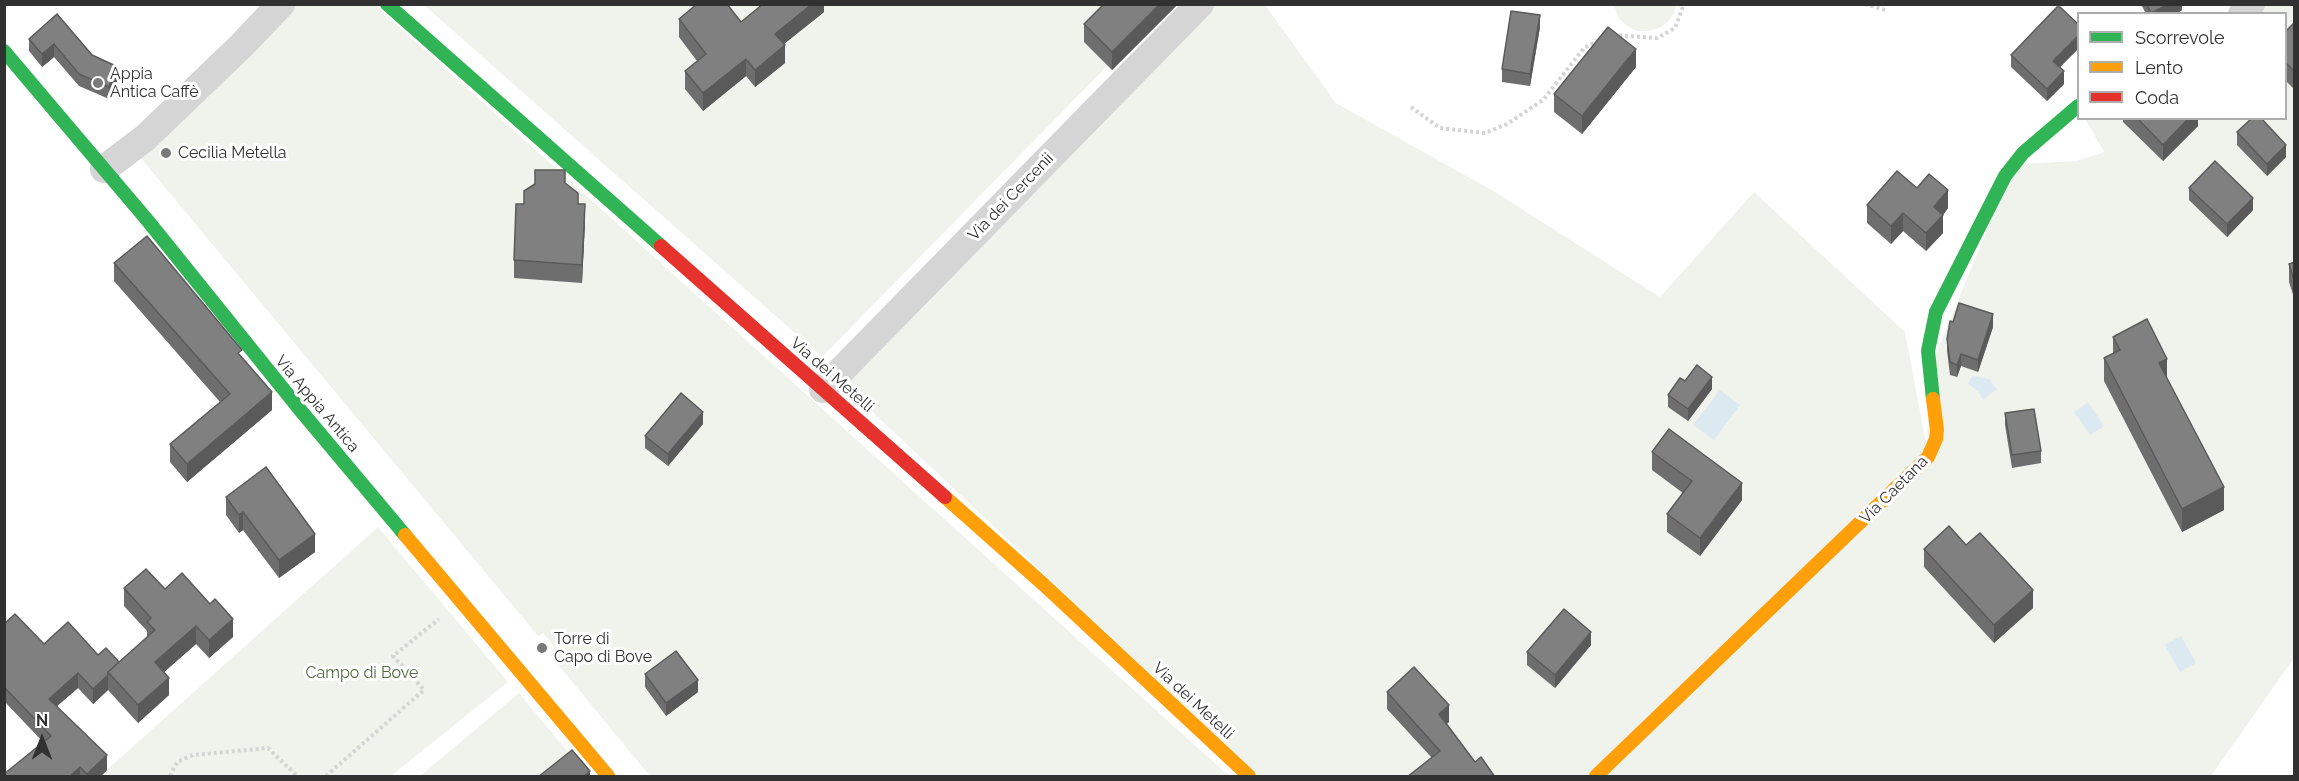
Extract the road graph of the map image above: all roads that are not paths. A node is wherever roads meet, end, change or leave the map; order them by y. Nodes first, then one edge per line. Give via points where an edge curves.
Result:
1 (281, 4) edge
2 (387, 4) edge
3 (1200, 4) edge
4 (4, 51) edge
5 (2077, 108) edge
6 (104, 170) junction
7 (823, 389) junction
8 (608, 777) edge
9 (1249, 777) edge
10 (1596, 777) edge

1 - 6 street via 145,138
2 - 7 street, Via dei Metelli
3 - 7 street, Via dei Cercenii
4 - 6 street, Via Appia Antica
5 - 10 street, Via Caetana via 2023,153 2005,176 1936,312 1928,351 1937,430 1928,457
6 - 8 street, Via Appia Antica
7 - 9 street, Via dei Metelli via 1043,584

